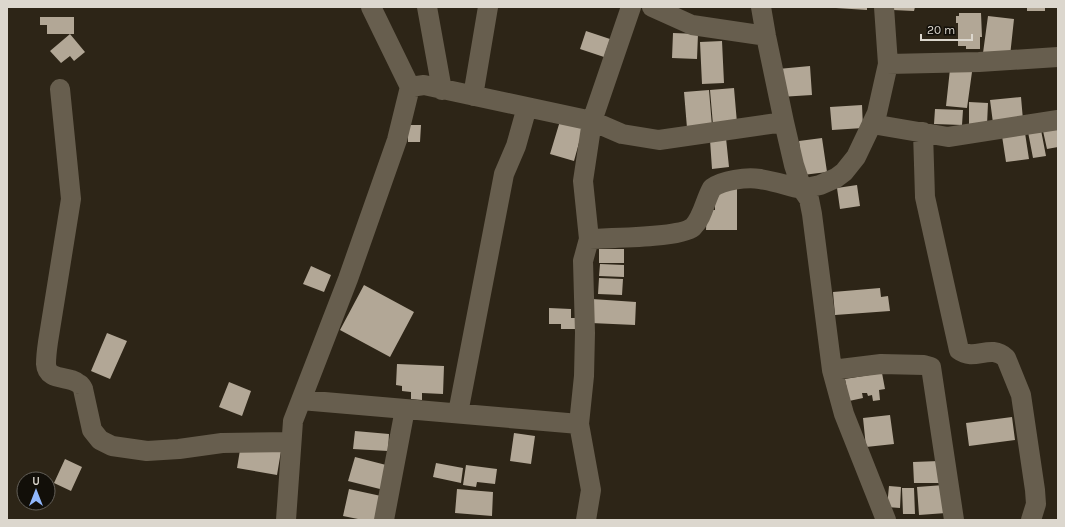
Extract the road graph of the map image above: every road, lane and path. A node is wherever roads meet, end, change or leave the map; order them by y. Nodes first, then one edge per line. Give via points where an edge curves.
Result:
1 (371, 7) edge
2 (427, 7) edge
3 (488, 7) edge
4 (631, 7) edge
5 (652, 7) edge
6 (761, 7) edge
7 (884, 7) edge
8 (766, 36) junction
9 (1058, 57) edge
10 (888, 64) junction
11 (410, 87) junction
12 (60, 89) dead end
13 (442, 90) junction
14 (473, 96) junction
15 (526, 107) junction
16 (1058, 120) edge
17 (592, 121) junction
18 (784, 122) junction
19 (872, 124) junction
20 (923, 132) junction
21 (802, 189) junction
22 (589, 239) junction
23 (832, 370) junction
24 (301, 400) junction
25 (405, 409) junction
26 (458, 413) junction
27 (579, 424) junction
28 (291, 442) junction
29 (286, 520) edge
30 (384, 520) edge
31 (586, 520) edge
32 (886, 520) edge
33 (954, 520) edge
34 (1031, 520) edge

1 - 11 street
2 - 13 street
3 - 14 street
4 - 17 street
5 - 8 street via 692,25
6 - 8 street
7 - 10 street
8 - 18 street
9 - 10 street
10 - 19 street
11 - 13 street via 424,85
11 - 24 street via 394,148 348,279
12 - 28 street via 71,199 48,342 48,371 80,384 92,430 100,440 112,446 147,451 222,443
13 - 14 street
14 - 15 street
15 - 17 street
15 - 26 street via 516,146 504,174
16 - 20 street via 948,136
17 - 18 street via 622,134 659,140
17 - 22 street via 583,181
18 - 21 street
19 - 20 street
19 - 21 street via 856,158 844,172 820,185
20 - 34 street via 925,196 959,350 967,354 1002,354 1021,395 1035,490 1036,504
21 - 22 street via 759,179 726,182 712,188 698,220 685,232
21 - 23 street via 809,199 812,214
22 - 27 street via 583,261 584,376
23 - 32 street via 844,414
23 - 33 street via 881,364 931,367
24 - 25 street
24 - 28 street via 293,421
25 - 26 street
25 - 30 street
26 - 27 street
27 - 31 street via 591,490
28 - 29 street

